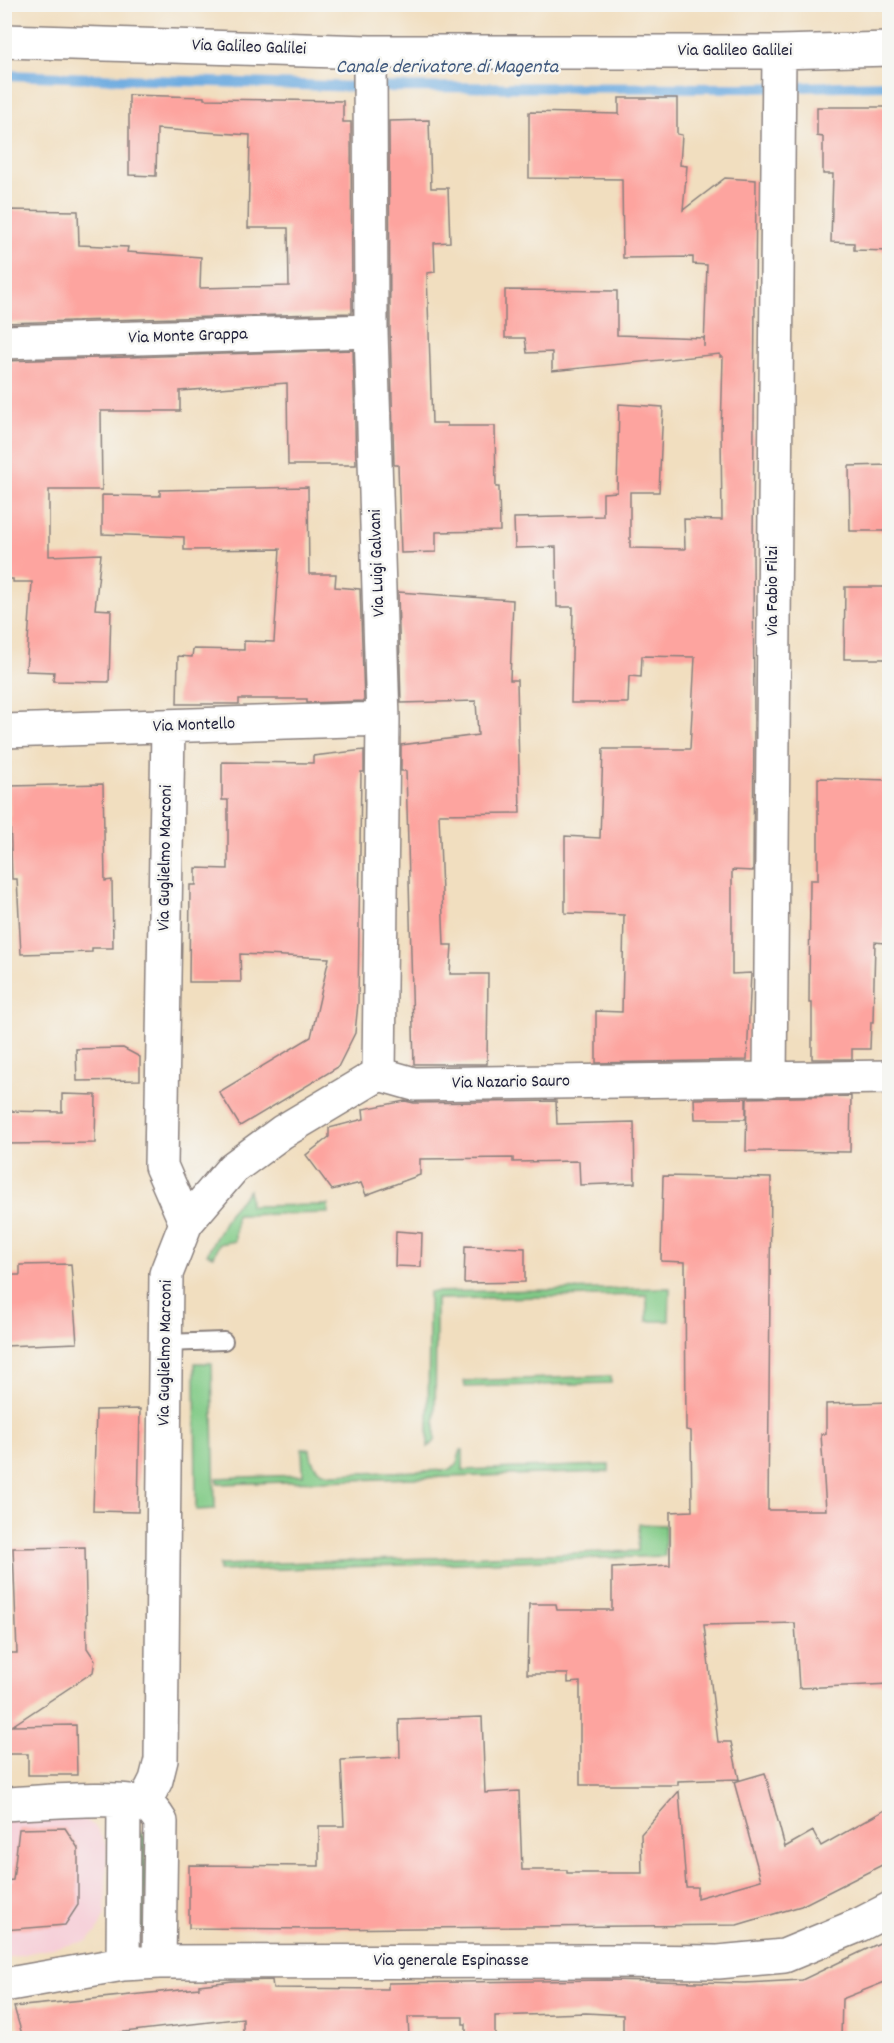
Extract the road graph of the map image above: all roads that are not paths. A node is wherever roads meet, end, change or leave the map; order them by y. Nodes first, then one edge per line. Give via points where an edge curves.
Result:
1 (4, 41) edge
2 (890, 49) edge
3 (778, 59) junction
4 (370, 60) junction
5 (371, 331) junction
6 (4, 342) edge
7 (383, 719) junction
8 (168, 727) junction
9 (4, 731) edge
10 (379, 1074) junction
11 (890, 1077) edge
12 (770, 1080) junction
13 (186, 1223) junction
14 (224, 1341) dead end
15 (164, 1343) junction
16 (134, 1802) junction
17 (4, 1804) edge
18 (890, 1909) edge
19 (159, 1962) junction
20 (123, 1964) junction
21 (4, 1985) edge

1 - 4 street, Via Galileo Galilei
2 - 3 street, Via Galileo Galilei
3 - 4 street, Via Galileo Galilei
3 - 12 street, Via Fabio Filzi
4 - 5 street, Via Luigi Galvani
5 - 6 street, Via Monte Grappa
5 - 7 street, Via Luigi Galvani
7 - 8 street, Via Montello
7 - 10 street, Via Luigi Galvani
8 - 9 street, Via Montello
8 - 13 street, Via Guglielmo Marconi via 161,1166
10 - 12 street, Via Nazario Sauro via 414,1084
10 - 13 street via 282,1132 233,1168
11 - 12 street, Via Nazario Sauro
13 - 15 street, Via Guglielmo Marconi via 166,1274
14 - 15 lane
15 - 16 street, Via Guglielmo Marconi via 161,1760 156,1780
16 - 17 street
16 - 19 street via 156,1812 161,1822
16 - 20 street, Via Guglielmo Marconi
18 - 19 street, Via generale Espinasse via 784,1956 718,1962
19 - 20 street, Via generale Espinasse
20 - 21 street, Via generale Espinasse

